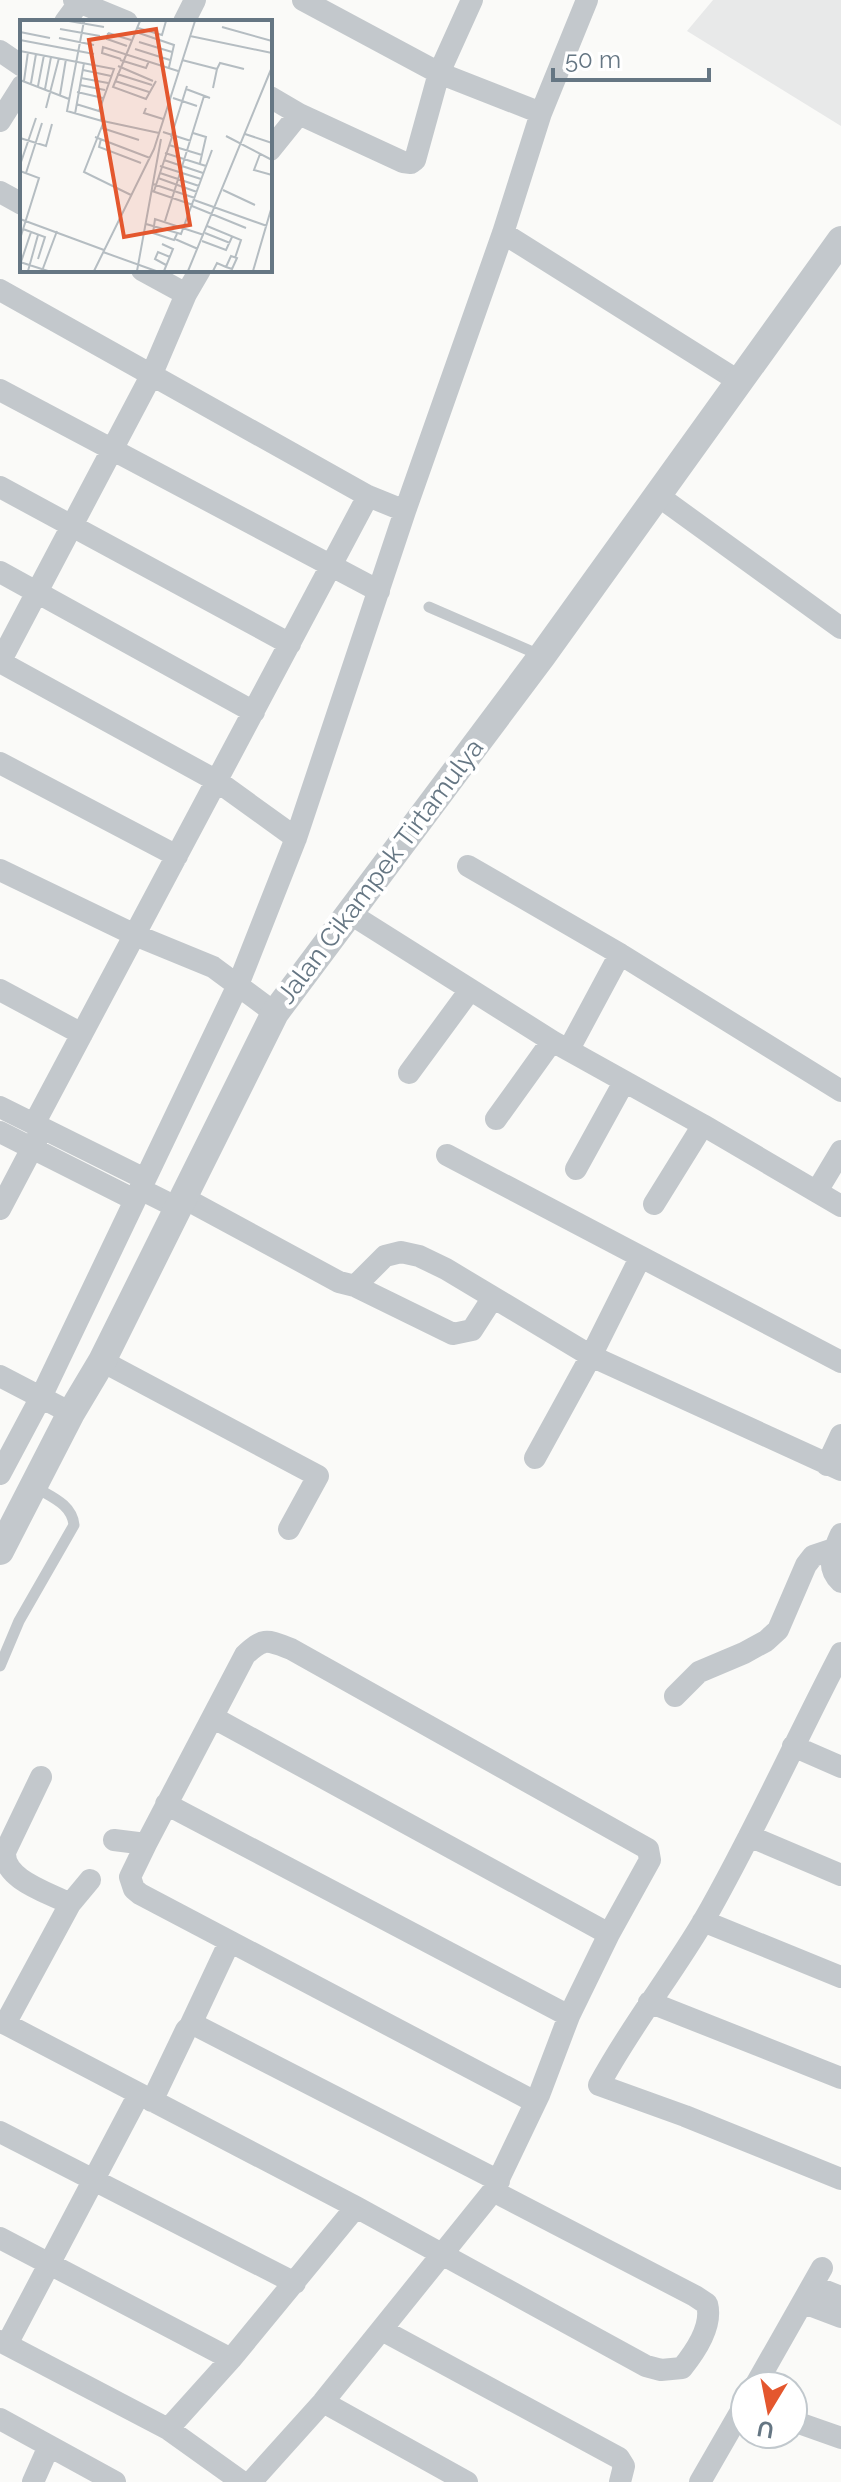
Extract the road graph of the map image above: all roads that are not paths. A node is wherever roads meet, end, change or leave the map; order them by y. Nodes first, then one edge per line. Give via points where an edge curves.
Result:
1 (195, 0) edge
2 (303, 0) edge
3 (472, 0) edge
4 (587, 0) edge
5 (78, 1) edge
6 (66, 20) edge
7 (122, 20) edge
8 (185, 20) edge
9 (0, 51) edge
10 (20, 65) edge
11 (439, 73) junction
12 (20, 91) edge
13 (272, 98) edge
14 (541, 113) junction
15 (10, 114) edge
16 (299, 114) junction
17 (272, 148) edge
18 (0, 192) edge
19 (20, 203) edge
20 (503, 233) junction
21 (841, 240) edge
22 (146, 272) edge
23 (199, 272) edge
24 (0, 290) edge
25 (186, 294) junction
26 (151, 376) junction
27 (740, 382) junction
28 (0, 390) edge
29 (112, 451) junction
30 (0, 487) edge
31 (657, 495) junction
32 (368, 496) junction
33 (405, 511) junction
34 (71, 527) junction
35 (331, 567) junction
36 (0, 572) edge
37 (379, 591) junction
38 (37, 592) junction
39 (429, 607) dead end
40 (841, 628) edge
41 (290, 644) junction
42 (542, 656) junction
43 (0, 662) edge
44 (254, 712) junction
45 (0, 763) edge
46 (217, 781) junction
47 (296, 838) junction
48 (177, 856) junction
49 (468, 866) dead end
50 (0, 870) edge
51 (349, 913) junction
52 (135, 935) junction
53 (620, 954) junction
54 (238, 985) junction
55 (0, 990) edge
56 (470, 990) junction
57 (275, 1013) junction
58 (82, 1034) junction
59 (561, 1045) junction
60 (409, 1073) dead end
61 (624, 1082) junction
62 (841, 1091) edge
63 (0, 1107) edge
64 (496, 1119) dead end
65 (703, 1125) junction
66 (0, 1132) edge
67 (36, 1133) junction
68 (841, 1151) edge
69 (447, 1155) dead end
70 (576, 1169) dead end
71 (140, 1189) junction
72 (817, 1191) junction
73 (179, 1202) junction
74 (654, 1204) dead end
75 (841, 1206) edge
76 (0, 1209) edge
77 (640, 1258) junction
78 (355, 1286) junction
79 (492, 1299) junction
80 (591, 1356) junction
81 (102, 1361) junction
82 (841, 1362) edge
83 (0, 1376) edge
84 (41, 1397) junction
85 (71, 1413) junction
86 (841, 1435) edge
87 (535, 1458) dead end
88 (834, 1468) edge
89 (0, 1474) edge
90 (34, 1487) junction
91 (289, 1529) dead end
92 (837, 1542) edge
93 (0, 1551) edge
94 (841, 1582) edge
95 (841, 1653) edge
96 (0, 1666) edge
97 (675, 1696) dead end
98 (214, 1718) junction
99 (793, 1746) junction
100 (841, 1767) edge
101 (41, 1777) dead end
102 (166, 1804) junction
103 (749, 1836) junction
104 (114, 1840) dead end
105 (146, 1844) junction
106 (841, 1875) edge
107 (90, 1880) dead end
108 (70, 1904) junction
109 (703, 1921) junction
110 (609, 1934) junction
111 (229, 1943) junction
112 (841, 1977) edge
113 (649, 2002) junction
114 (569, 2016) junction
115 (2, 2022) edge
116 (190, 2026) junction
117 (841, 2078) edge
118 (145, 2097) junction
119 (535, 2102) junction
120 (0, 2132) edge
121 (841, 2179) edge
122 (93, 2181) junction
123 (496, 2186) junction
124 (356, 2207) junction
125 (0, 2238) edge
126 (443, 2255) junction
127 (48, 2264) junction
128 (295, 2283) junction
129 (813, 2286) junction
130 (841, 2297) edge
131 (841, 2317) edge
132 (382, 2330) junction
133 (4, 2343) edge
134 (231, 2359) junction
135 (764, 2370) edge
136 (323, 2402) junction
137 (0, 2419) edge
138 (809, 2427) edge
139 (168, 2429) junction
140 (729, 2432) edge
141 (841, 2438) edge
142 (49, 2446) junction
143 (101, 2479) edge
144 (33, 2482) edge
145 (242, 2482) edge
146 (251, 2482) edge
147 (467, 2482) edge
148 (620, 2482) edge
149 (700, 2482) edge

1 - 8 street
2 - 11 street
3 - 11 street
4 - 14 street
5 - 6 street
5 - 7 street
9 - 10 street
11 - 14 street
11 - 16 street via 411,163
12 - 15 street
13 - 16 street
14 - 20 street
16 - 17 street
18 - 19 street
20 - 27 street
20 - 33 street
21 - 27 street, Jalan Cikampek Tirtamulya
22 - 25 street
23 - 25 street
24 - 26 street
25 - 26 street
26 - 29 street
26 - 32 street
27 - 31 street, Jalan Cikampek Tirtamulya
28 - 29 street
29 - 34 street
29 - 35 street
30 - 34 street
31 - 40 street
31 - 42 street, Jalan Cikampek Tirtamulya
32 - 33 street
32 - 35 street
33 - 37 street
34 - 38 street
34 - 41 street
35 - 37 street
35 - 41 street
36 - 38 street
37 - 47 street
38 - 43 street
38 - 44 street
39 - 42 lane
41 - 44 street
42 - 51 street, Jalan Cikampek Tirtamulya
43 - 46 street
44 - 46 street
45 - 48 street
46 - 47 street
46 - 48 street
47 - 54 street
48 - 52 street
49 - 53 street
50 - 52 street
51 - 56 street
51 - 57 street, Jalan Cikampek Tirtamulya
52 - 54 street via 201,960
52 - 58 street
53 - 59 street
53 - 62 street
54 - 57 street
54 - 71 street
55 - 58 street
56 - 59 street
56 - 60 street
57 - 73 street, Jalan Cikampek Tirtamulya
58 - 67 street
59 - 61 street
59 - 64 street
61 - 65 street
61 - 70 street
63 - 67 street
65 - 72 street
65 - 74 street
66 - 67 street
67 - 71 street
67 - 76 street
68 - 72 street
69 - 77 street
71 - 73 street
71 - 84 street
72 - 75 street
73 - 78 street
73 - 81 street, Jalan Cikampek Tirtamulya
77 - 80 street
77 - 82 street
78 - 79 street via 385,1256 401,1252 446,1269
78 - 79 street via 453,1334 472,1330
79 - 80 street
80 - 87 street
80 - 88 street
81 - 85 street, Jalan Cikampek Tirtamulya
81 - 91 street via 318,1476
83 - 84 street
84 - 85 street
84 - 89 street
85 - 90 street, Jalan Cikampek Tirtamulya
86 - 88 street
90 - 93 street, Jalan Cikampek Tirtamulya
90 - 96 lane via 68,1507 74,1525 19,1621
92 - 94 street via 832,1572
92 - 97 street via 806,1565 778,1630 744,1653 699,1672
95 - 99 street
98 - 102 street
98 - 110 street
98 - 110 street via 245,1655 258,1643 265,1640 291,1649 648,1849 650,1860
99 - 100 street
99 - 103 street
101 - 108 street via 4,1862
102 - 105 street
102 - 114 street
103 - 106 street
103 - 109 street
104 - 105 street
105 - 111 street via 130,1877 134,1889
107 - 108 street
108 - 115 street
109 - 112 street
109 - 113 street
110 - 114 street
111 - 116 street
111 - 119 street
113 - 117 street
113 - 121 street via 599,2085
114 - 119 street
115 - 118 street
116 - 118 street
116 - 123 street via 217,2035
118 - 122 street
118 - 124 street
119 - 123 street
120 - 122 street
122 - 127 street
122 - 128 street
123 - 126 street
123 - 126 street via 707,2304 707,2321 694,2354 682,2368 646,2366
124 - 126 street
124 - 128 street
125 - 127 street
126 - 132 street
127 - 133 street
127 - 134 street
128 - 134 street
129 - 130 street
129 - 131 street
129 - 135 street
132 - 136 street
132 - 148 street via 619,2458 624,2466
133 - 139 street
134 - 139 street
136 - 146 street
136 - 147 street
137 - 142 street
138 - 141 street
139 - 145 street
140 - 149 street
142 - 143 street
142 - 144 street

